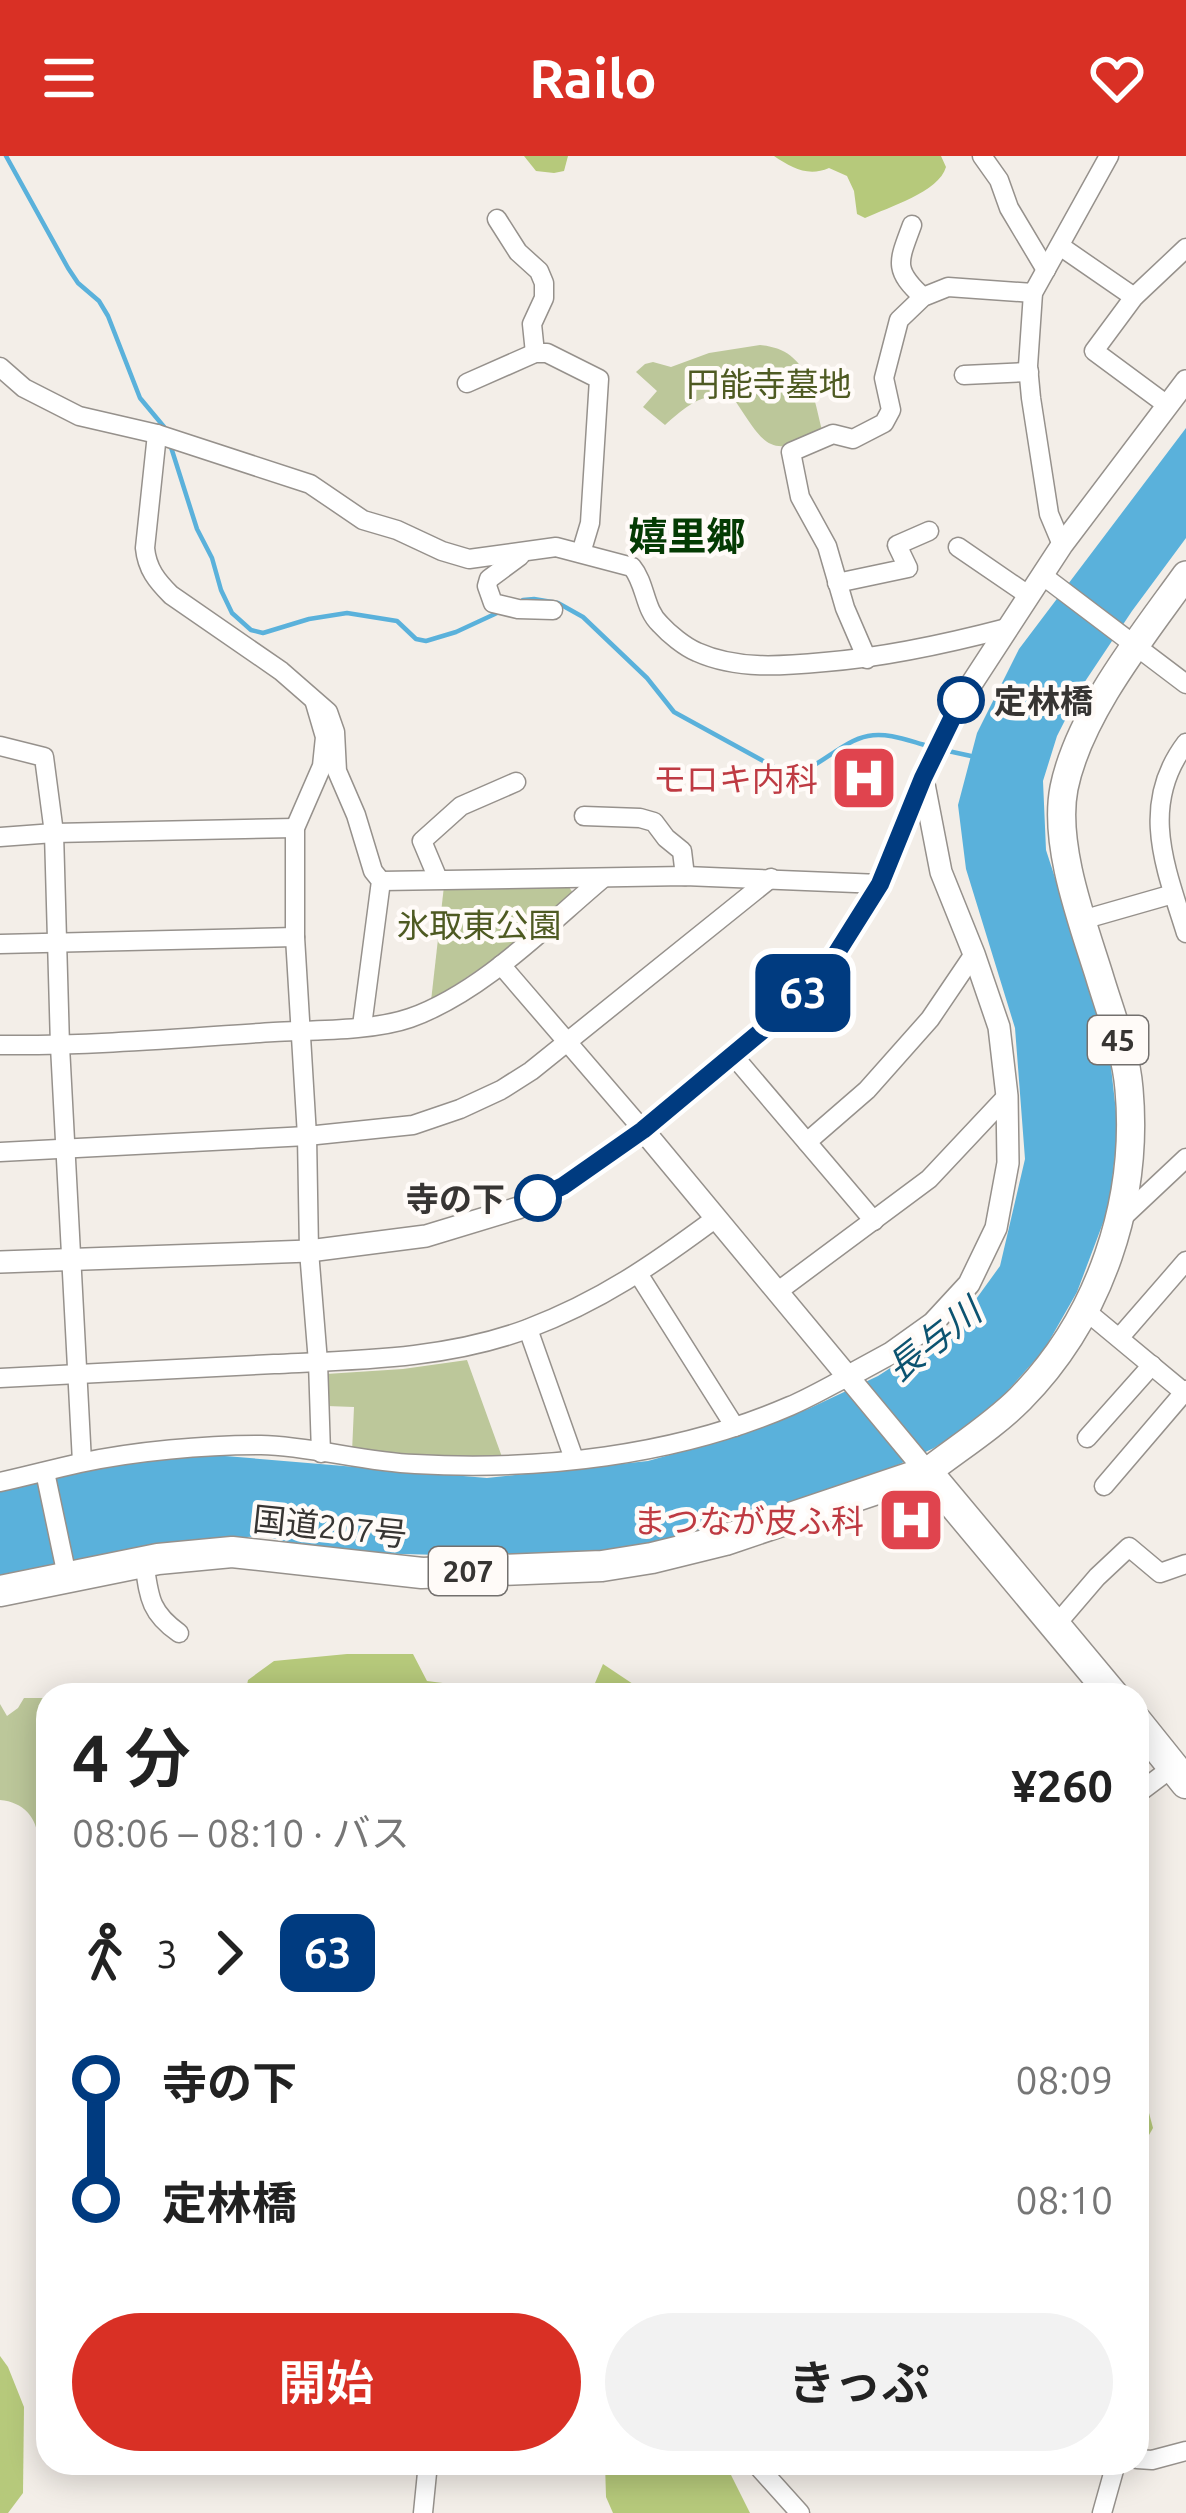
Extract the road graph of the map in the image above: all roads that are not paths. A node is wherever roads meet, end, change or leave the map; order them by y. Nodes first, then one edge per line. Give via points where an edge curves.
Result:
1 (982, 156) edge
2 (1108, 156) edge
3 (497, 219) dead end
4 (912, 225) dead end
5 (1060, 246) junction
6 (1186, 248) edge
7 (1046, 270) junction
8 (1033, 293) junction
9 (923, 297) junction
10 (1134, 297) junction
11 (535, 353) junction
12 (0, 367) edge
13 (1029, 372) junction
14 (964, 375) dead end
15 (1186, 381) edge
16 (467, 383) dead end
17 (1167, 405) junction
18 (157, 434) junction
19 (929, 531) dead end
20 (1062, 545) junction
21 (958, 547) dead end
22 (524, 553) junction
23 (581, 553) junction
24 (1186, 574) edge
25 (1047, 579) junction
26 (837, 583) junction
27 (1028, 595) junction
28 (554, 610) dead end
29 (1006, 628) junction
30 (1131, 643) junction
31 (866, 659) junction
32 (1186, 684) edge
33 (316, 703) junction
34 (1186, 743) edge
35 (0, 746) edge
36 (923, 778) junction
37 (516, 782) dead end
38 (584, 816) dead end
39 (295, 828) junction
40 (54, 832) junction
41 (0, 837) edge
42 (685, 876) junction
43 (772, 878) junction
44 (438, 879) junction
45 (602, 879) junction
46 (381, 881) junction
47 (880, 884) junction
48 (1173, 893) junction
49 (1082, 920) junction
50 (1186, 933) edge
51 (296, 937) junction
52 (57, 941) junction
53 (0, 944) edge
54 (974, 954) junction
55 (501, 965) junction
56 (362, 1026) junction
57 (299, 1031) junction
58 (566, 1043) junction
59 (0, 1045) edge
60 (60, 1046) junction
61 (732, 1054) junction
62 (1007, 1096) junction
63 (643, 1130) junction
64 (307, 1136) junction
65 (807, 1142) junction
66 (65, 1149) junction
67 (0, 1152) edge
68 (1184, 1166) edge
69 (716, 1218) junction
70 (1120, 1220) junction
71 (874, 1221) junction
72 (309, 1251) junction
73 (72, 1259) junction
74 (1186, 1261) edge
75 (0, 1262) edge
76 (639, 1275) junction
77 (777, 1292) junction
78 (1086, 1311) junction
79 (528, 1329) junction
80 (1120, 1337) junction
81 (318, 1362) junction
82 (1152, 1365) junction
83 (78, 1374) junction
84 (0, 1378) edge
85 (850, 1379) junction
86 (1185, 1392) edge
87 (735, 1427) junction
88 (1087, 1438) dead end
89 (321, 1453) junction
90 (574, 1459) junction
91 (82, 1462) junction
92 (923, 1468) junction
93 (45, 1475) junction
94 (0, 1482) edge
95 (1103, 1486) dead end
96 (144, 1561) junction
97 (1186, 1564) edge
98 (66, 1572) junction
99 (0, 1591) edge
100 (1054, 1626) junction
101 (179, 1633) dead end
102 (1103, 1683) edge
103 (1149, 1737) edge
104 (1180, 1775) edge
105 (1149, 1789) edge
106 (1186, 2451) edge
107 (1149, 2459) edge
108 (427, 2475) edge
109 (766, 2475) edge
110 (1113, 2475) edge
111 (423, 2513) edge
112 (800, 2513) edge
113 (1102, 2513) edge

1 - 7 street
2 - 5 street
3 - 11 street via 544,284 532,324
4 - 9 street via 899,261 903,279
5 - 7 street
5 - 10 street
6 - 10 street
7 - 8 street
8 - 9 street via 948,287
8 - 13 street
9 - 26 street via 899,320 884,378 891,410 884,423 854,440 833,434 791,452 800,496
10 - 17 street via 1094,351
11 - 16 street
11 - 23 street via 599,379 592,506
12 - 18 street via 79,416
13 - 14 street
13 - 20 street via 1049,514
15 - 17 street
17 - 20 street
18 - 22 street via 310,484 363,520 469,559
18 - 33 street via 145,548 156,580
19 - 26 street via 897,545 908,568
20 - 25 street
21 - 27 street
22 - 23 street
22 - 28 street via 489,579 490,598
23 - 31 street via 632,567 657,622 695,652 782,667
24 - 30 main road, 45
25 - 27 street
25 - 30 street
26 - 31 street
27 - 29 street
29 - 31 street
29 - 36 street
30 - 32 street
30 - 49 main road, 45 via 1063,791 1065,859
33 - 39 street via 322,766
33 - 46 street via 328,712 337,771
34 - 48 street via 1159,801
35 - 40 street via 44,757
36 - 47 street
36 - 54 street via 941,872
37 - 44 street via 460,806 422,842
38 - 42 street via 654,822 682,851
39 - 40 street
39 - 51 street
40 - 41 street
40 - 52 street
42 - 43 street
42 - 45 street
43 - 47 street
43 - 58 street
44 - 45 street
44 - 46 street
45 - 55 street
46 - 56 street
47 - 61 street via 831,962
48 - 49 street
48 - 50 street
49 - 70 main road, 45 via 1129,1087
51 - 52 street
51 - 57 street
52 - 53 street
52 - 60 street
54 - 62 street via 999,1028
54 - 65 street via 867,1090
55 - 56 street via 409,1019
55 - 58 street
56 - 57 street
57 - 60 street
57 - 64 street
58 - 63 street
58 - 64 street via 460,1109 413,1125
59 - 60 street
60 - 66 street
61 - 63 street
61 - 65 street
62 - 71 street via 929,1179
62 - 85 street via 1008,1163 996,1228 969,1284 933,1323
63 - 69 street
63 - 72 street via 518,1208 426,1236
64 - 66 street
64 - 72 street
65 - 71 street
66 - 67 street
66 - 73 street
68 - 70 street
69 - 76 street
69 - 77 street
70 - 78 main road, 45
71 - 77 street
72 - 73 street
72 - 81 street
73 - 75 street
73 - 83 street
74 - 80 street
76 - 79 street
76 - 87 street
77 - 85 street
78 - 80 street
78 - 92 main road, 45 via 1018,1401
79 - 81 street via 397,1357
79 - 90 street
80 - 82 street
81 - 83 street
81 - 89 street
82 - 86 street
82 - 88 street
83 - 84 street
83 - 91 street
85 - 87 street
85 - 92 street
86 - 95 street
87 - 90 street
89 - 90 street via 412,1464
89 - 91 street via 209,1447
91 - 93 street
92 - 96 highway, 国道207号 / 207 via 725,1540 602,1566 422,1573 232,1552
92 - 100 highway
93 - 94 street
93 - 98 street
96 - 98 highway, 国道207号 / 207
96 - 101 street via 157,1616
97 - 100 street via 1160,1573 1129,1547
98 - 99 highway, 国道207号 / 207
100 - 102 highway
103 - 104 highway
104 - 105 street
106 - 107 street
108 - 111 street
109 - 112 street
110 - 113 street

